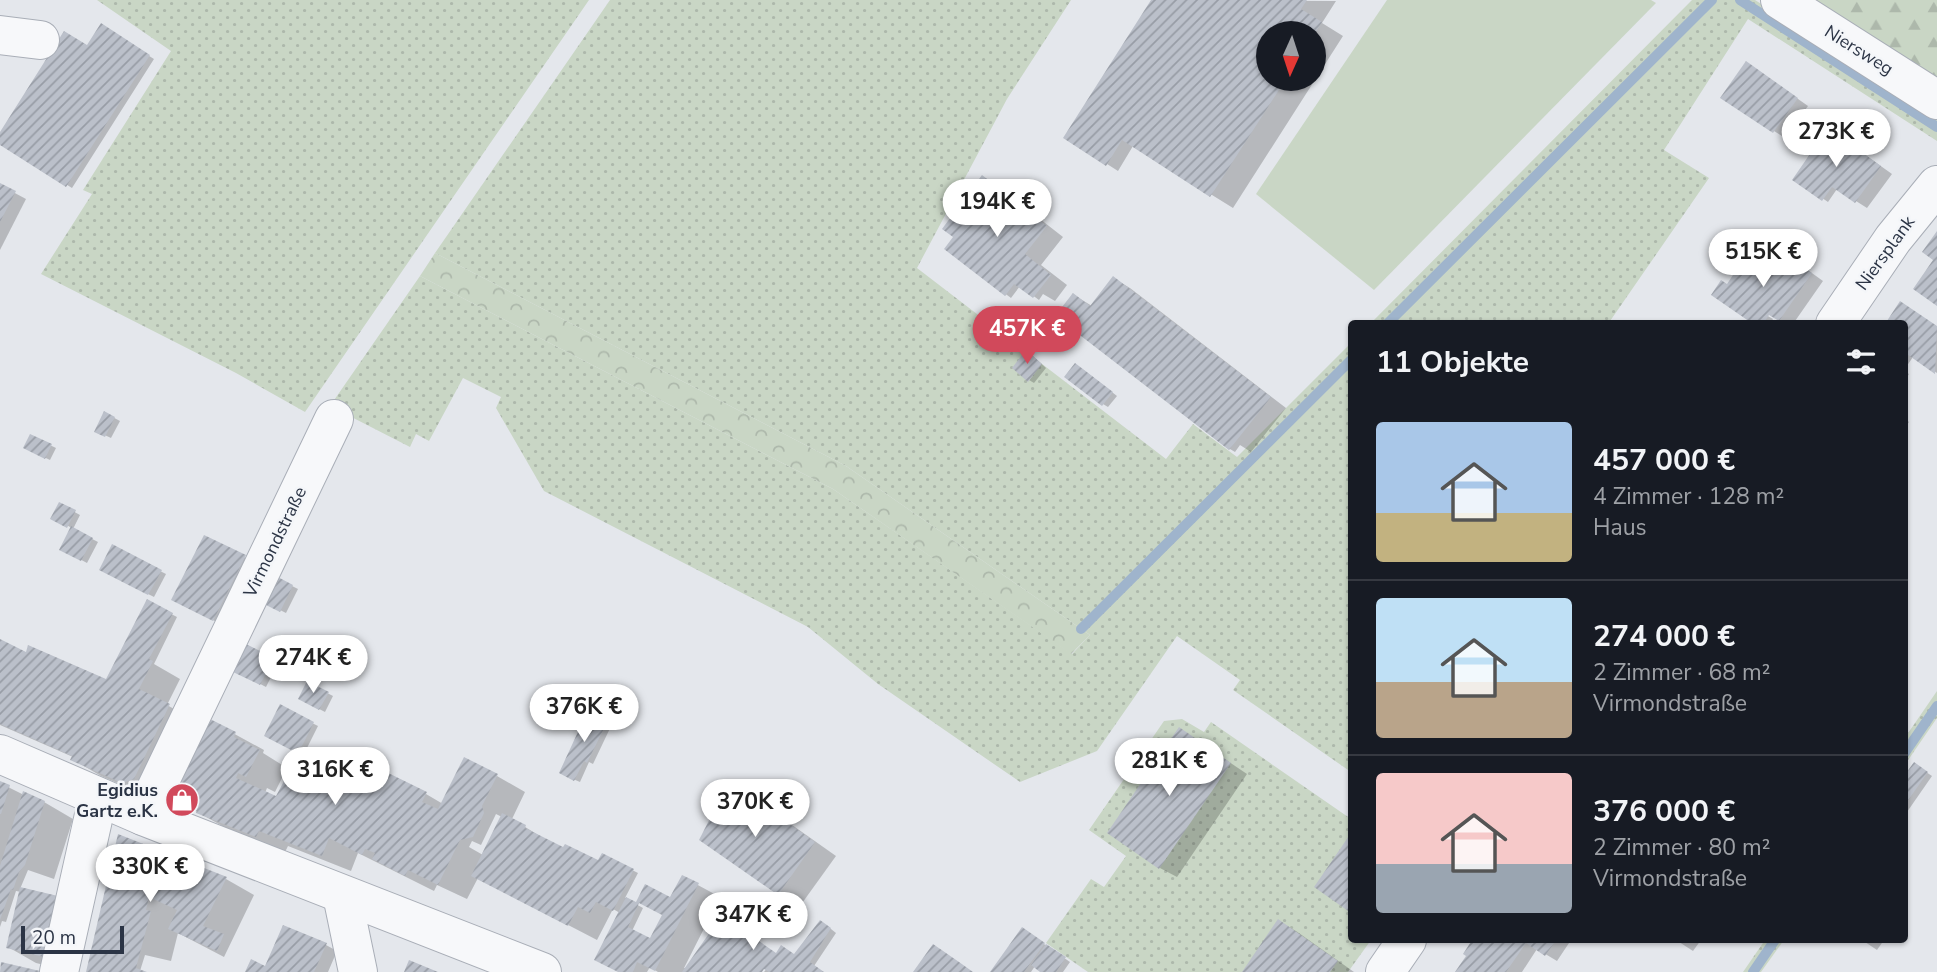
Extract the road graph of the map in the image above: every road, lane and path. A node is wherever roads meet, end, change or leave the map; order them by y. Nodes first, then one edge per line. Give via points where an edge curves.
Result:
1 (1780, 0) edge
2 (0, 35) edge
3 (40, 40) dead end
4 (1937, 100) edge
5 (1937, 184) edge
6 (1838, 320) edge
7 (334, 419) dead end
8 (0, 754) edge
9 (99, 797) junction
10 (142, 816) junction
11 (342, 895) junction
12 (1405, 943) edge
13 (58, 972) edge
14 (358, 972) edge
15 (542, 972) edge
16 (1385, 972) edge

1 - 4 street, Niersweg
2 - 3 street
5 - 6 street, Niersplank
7 - 10 street, Virmondstraße
8 - 9 street
9 - 10 street
9 - 13 street
10 - 11 street
11 - 14 street
11 - 15 street
12 - 16 street

